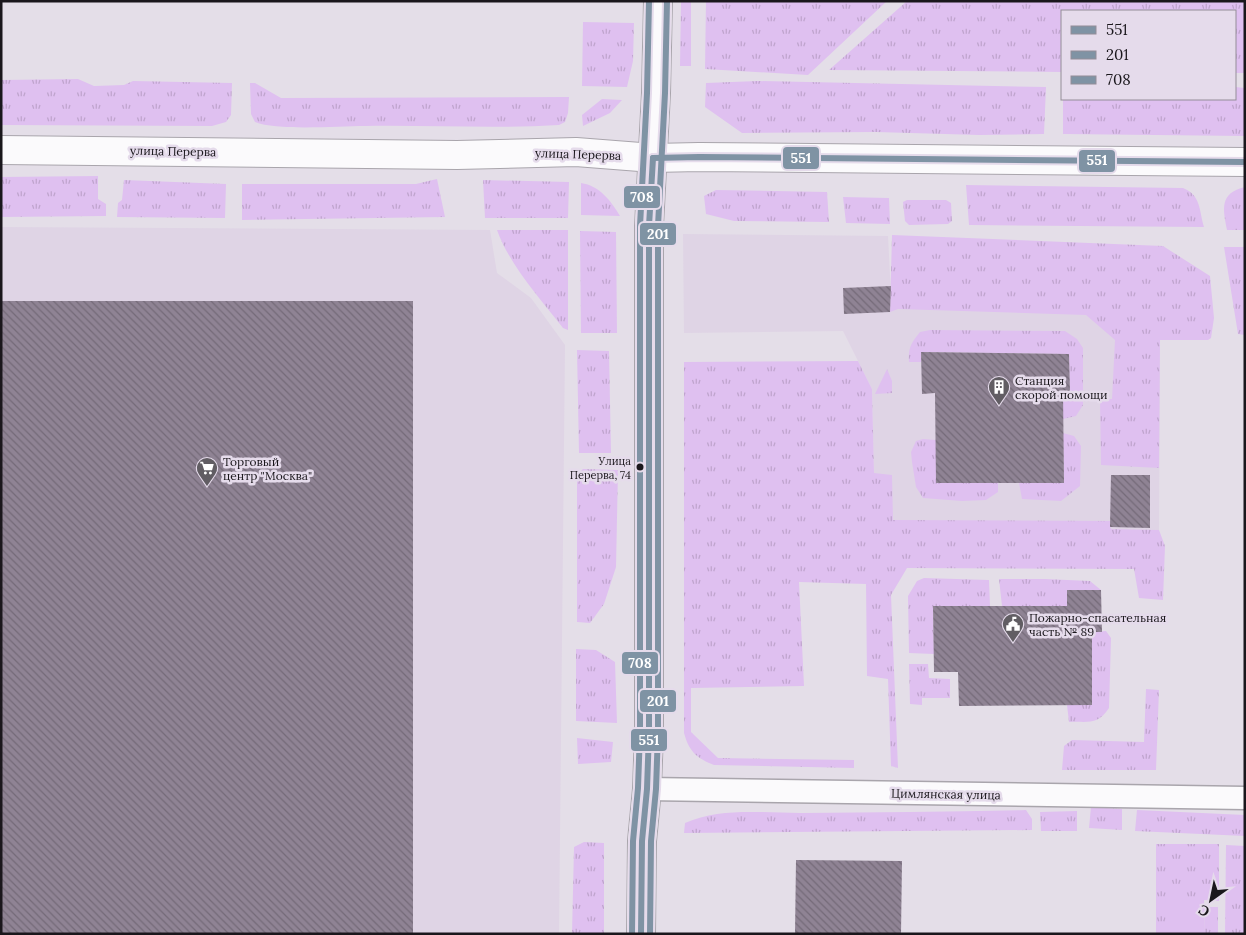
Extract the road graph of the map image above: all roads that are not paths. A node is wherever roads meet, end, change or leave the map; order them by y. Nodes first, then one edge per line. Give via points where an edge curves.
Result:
1 (658, 1) edge
2 (1, 150) edge
3 (653, 158) junction
4 (1245, 162) edge
5 (647, 789) junction
6 (1245, 798) edge
7 (642, 934) edge

1 - 3 street
2 - 3 street, улица Перерва via 457,155 576,152
3 - 4 street, улица Перерва
3 - 5 street via 649,226
5 - 6 street, Цимлянская улица
5 - 7 street via 642,841

